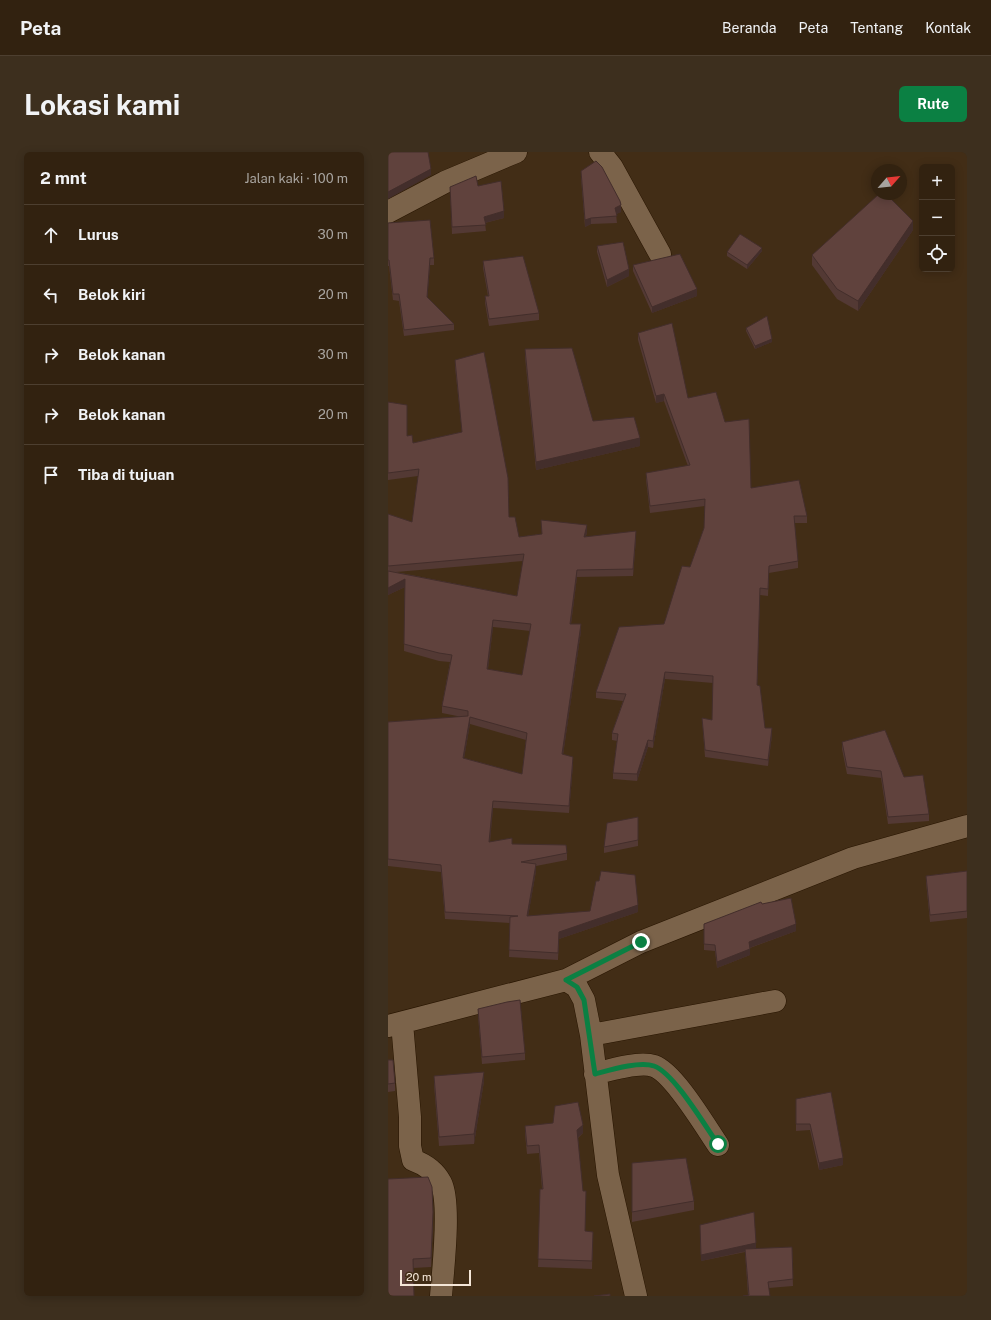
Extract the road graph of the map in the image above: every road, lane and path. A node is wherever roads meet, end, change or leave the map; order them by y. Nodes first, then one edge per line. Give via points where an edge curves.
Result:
1 (516, 152) edge
2 (600, 152) edge
3 (388, 212) edge
4 (660, 254) dead end
5 (967, 826) edge
6 (566, 980) junction
7 (775, 1001) dead end
8 (395, 1024) edge
9 (591, 1035) junction
10 (595, 1074) junction
11 (718, 1144) dead end
12 (441, 1296) edge
13 (636, 1296) edge

1 - 3 street via 445,182
2 - 4 street via 612,167
5 - 6 street via 853,858 641,942
6 - 8 street
6 - 9 street via 577,987 584,1000
7 - 9 street
8 - 12 street via 410,1117 410,1146 413,1160 432,1171 441,1183 446,1202
9 - 10 street
10 - 11 street via 630,1066 654,1066 675,1082
10 - 13 street via 608,1175

